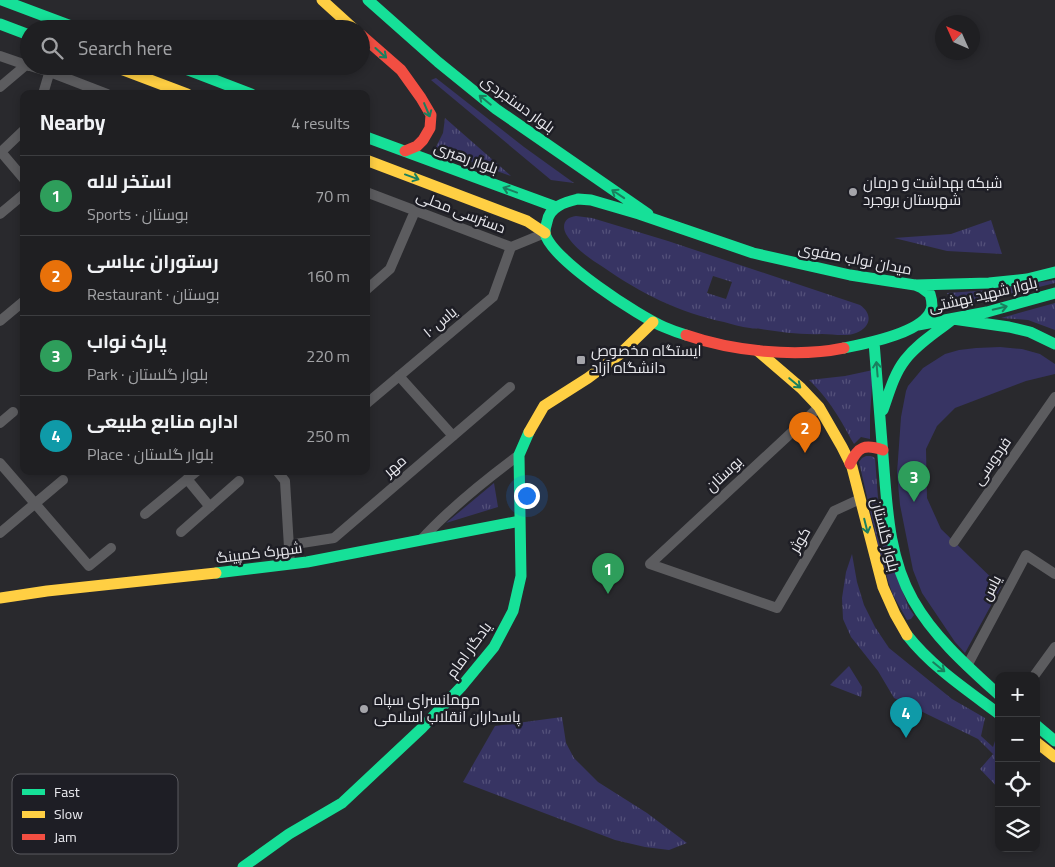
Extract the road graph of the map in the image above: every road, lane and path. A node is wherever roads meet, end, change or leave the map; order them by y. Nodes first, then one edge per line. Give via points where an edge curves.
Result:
1 (2, 0) edge
2 (322, 0) edge
3 (368, 0) edge
4 (55, 20) edge
5 (344, 20) edge
6 (0, 24) edge
7 (20, 31) edge
8 (370, 43) edge
9 (0, 56) edge
10 (20, 63) edge
11 (20, 72) edge
12 (49, 75) edge
13 (64, 75) edge
14 (137, 75) edge
15 (201, 75) edge
16 (0, 87) edge
17 (45, 90) edge
18 (98, 90) edge
19 (176, 90) edge
20 (241, 90) edge
21 (20, 134) edge
22 (370, 138) edge
23 (405, 151) junction
24 (0, 152) edge
25 (370, 162) edge
26 (20, 174) edge
27 (370, 194) edge
28 (20, 197) edge
29 (556, 207) junction
30 (415, 211) junction
31 (0, 214) edge
32 (659, 221) junction
33 (545, 233) junction
34 (511, 247) junction
35 (1055, 272) edge
36 (915, 285) junction
37 (370, 286) edge
38 (1055, 293) edge
39 (20, 304) edge
40 (953, 319) junction
41 (0, 321) edge
42 (653, 322) junction
43 (918, 325) junction
44 (874, 342) junction
45 (1055, 344) edge
46 (758, 352) junction
47 (399, 376) junction
48 (510, 387) dead end
49 (1055, 397) edge
50 (370, 401) edge
51 (819, 407) junction
52 (13, 412) dead end
53 (880, 417) junction
54 (0, 423) edge
55 (453, 436) junction
56 (883, 450) junction
57 (519, 455) junction
58 (0, 463) edge
59 (850, 464) junction
60 (192, 475) edge
61 (282, 475) edge
62 (187, 479) junction
63 (63, 480) dead end
64 (239, 481) dead end
65 (860, 499) junction
66 (35, 504) junction
67 (210, 506) junction
68 (145, 514) dead end
69 (520, 521) junction
70 (181, 532) dead end
71 (0, 533) edge
72 (421, 540) junction
73 (954, 542) dead end
74 (289, 545) junction
75 (111, 548) dead end
76 (290, 564) junction
77 (1055, 574) edge
78 (0, 598) edge
79 (777, 608) joint
80 (918, 608) junction
81 (899, 622) junction
82 (1055, 647) edge
83 (967, 666) junction
84 (1037, 672) edge
85 (995, 691) edge
86 (995, 711) edge
87 (1040, 729) edge
88 (1055, 741) edge
89 (1040, 745) edge
90 (1055, 757) edge
91 (243, 867) edge

1 - 4 main road
2 - 5 main road
32 -> 3 main road, بلوار دستجردی via 496,109
6 - 7 main road
8 -> 23 main road via 400,70 431,115 430,128 422,140
9 - 10 street
11 - 16 street
12 - 17 street
13 - 18 street
14 - 19 main road
15 - 20 main road
21 - 24 street
22 - 23 main road, بلوار رهبری
29 -> 23 main road, بلوار رهبری
24 - 26 street
25 -> 33 main road via 527,221
27 - 30 street, دسترسی محلی
28 - 31 street
29 - 32 main road, میدان نواب صفوی via 578,198
29 - 33 main road via 547,219
30 - 34 street, دسترسی محلی
30 - 37 street via 390,269
32 - 36 main road, میدان نواب صفوی via 753,253 850,275
33 - 34 street, دسترسی محلی
33 - 42 main road via 552,247 569,264
34 - 47 street, یاس ۱۰ via 493,297
35 - 36 main road, بلوار شهید بهشتی via 989,284
36 - 43 main road, میدان نواب صفوی via 930,294 932,306
40 -> 38 main road, بلوار شهید بهشتی
39 - 41 street
40 - 43 main road, بلوار شهید بهشتی
40 - 45 main road via 1009,326
40 - 53 main road via 905,361 890,388
42 - 46 main road via 691,338
42 - 57 main road, یادگار امام via 620,354 544,406
43 - 44 main road
44 - 46 main road via 810,353
53 -> 44 main road, بلوار گلستان
46 -> 51 main road, بلوار گلستان
47 - 50 street, یاس ۱۰
47 - 55 street
48 - 55 street, مهر
49 - 73 street, فردوسی
51 - 59 main road, بلوار گلستان
51 - 79 street, بوستان via 650,564
52 - 54 street
53 - 56 main road, بلوار گلستان
55 - 74 street, مهر via 334,538
56 - 59 main road via 864,446
56 - 80 main road, بلوار گلستان via 888,519 904,580
57 - 69 main road, یادگار امام
57 - 72 street
58 - 66 street
59 - 65 main road, بلوار گلستان
60 - 62 street
61 - 74 street
62 - 67 street
62 - 68 street
63 - 66 street
64 - 67 street
65 - 79 street, کوثر via 834,512
65 -> 81 main road, بلوار گلستان via 883,587
66 - 71 street
66 - 75 street via 88,566
67 - 70 street
69 - 72 main road, شهرک کمپینگ
69 - 91 main road, یادگار امام via 521,576 513,611 494,646 422,728 342,803 289,834
72 - 76 main road, شهرک کمپینگ
74 - 76 street
76 - 78 main road, شهرک کمپینگ
77 - 83 street, یاس via 1026,555
80 - 81 main road via 914,624
80 - 83 main road, بلوار گلستان via 954,655
81 -> 86 main road, بلوار گلستان via 936,665
82 - 84 street
83 - 85 main road, بلوار گلستان
87 - 88 main road
89 - 90 main road

